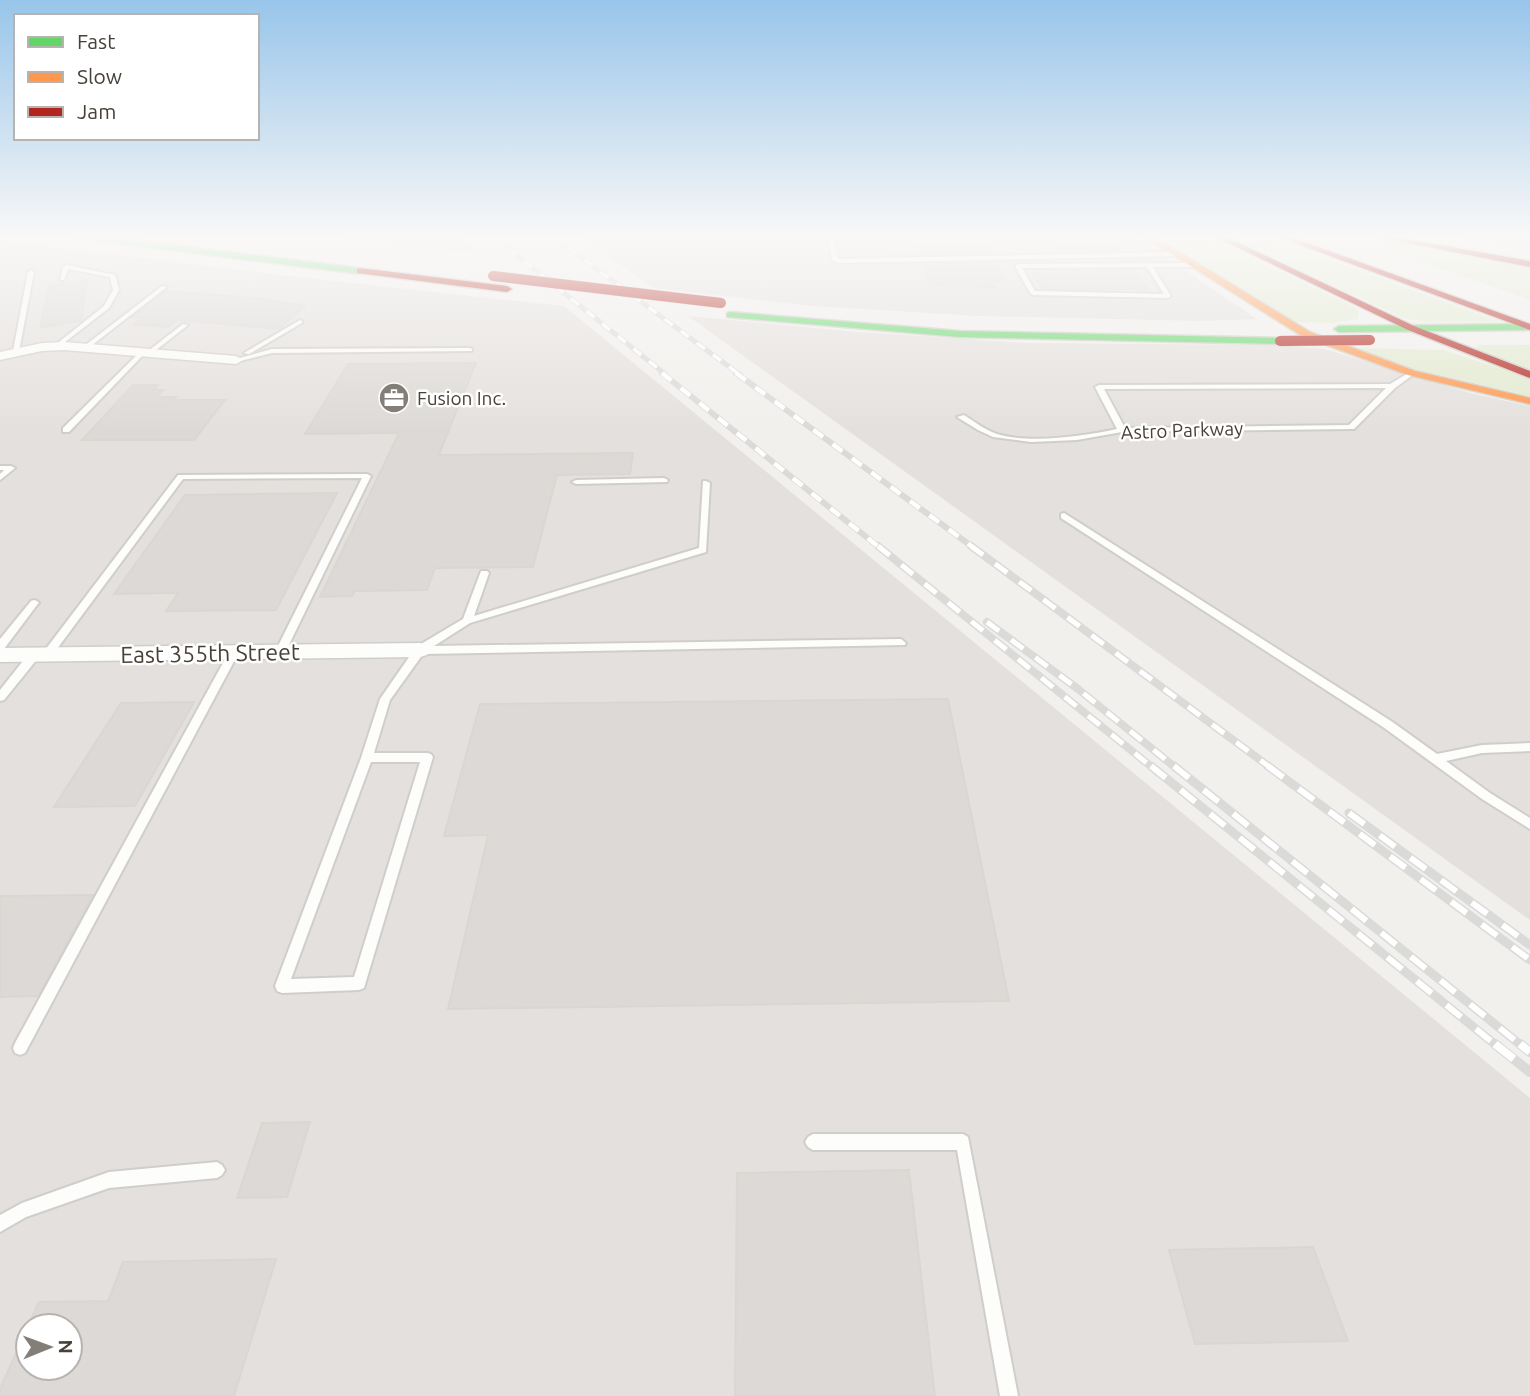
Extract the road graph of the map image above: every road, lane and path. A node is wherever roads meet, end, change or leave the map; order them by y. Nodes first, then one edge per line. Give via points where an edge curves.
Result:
1 (25, 301) edge
2 (110, 301) edge
3 (145, 301) edge
4 (639, 301) edge
5 (670, 301) edge
6 (1252, 301) edge
7 (1355, 301) edge
8 (1459, 301) edge
9 (725, 309) junction
10 (300, 322) dead end
11 (185, 325) dead end
12 (1530, 327) edge
13 (1411, 328) junction
14 (1530, 338) edge
15 (1437, 339) junction
16 (56, 347) junction
17 (85, 348) junction
18 (470, 350) dead end
19 (16, 351) junction
20 (146, 353) junction
21 (0, 356) edge
22 (236, 360) junction
23 (1412, 373) junction
24 (1530, 375) edge
25 (1392, 386) junction
26 (1530, 401) edge
27 (961, 417) dead end
28 (66, 429) dead end
29 (1122, 430) junction
30 (0, 468) edge
31 (0, 478) edge
32 (664, 480) dead end
33 (576, 482) dead end
34 (706, 483) dead end
35 (1064, 516) dead end
36 (484, 573) dead end
37 (34, 603) dead end
38 (467, 621) junction
39 (901, 643) dead end
40 (0, 646) edge
41 (419, 650) junction
42 (234, 652) junction
43 (280, 652) junction
44 (40, 654) junction
45 (0, 655) edge
46 (0, 696) edge
47 (1530, 747) edge
48 (367, 758) junction
49 (1434, 759) junction
50 (1530, 824) edge
51 (20, 1048) dead end
52 (813, 1142) dead end
53 (217, 1170) dead end
54 (0, 1224) edge
55 (1009, 1396) edge

1 - 19 lane
2 - 16 lane
3 - 17 lane
4 - 9 main road
5 - 9 main road, bridge
6 - 23 main road via 1306,334
7 - 13 main road
8 - 12 main road
9 - 13 main road via 1001,323
9 - 15 main road, bridge via 960,334 1280,341
10 - 22 lane
11 - 20 lane
12 - 13 main road
13 - 15 main road
14 - 15 main road
15 - 24 main road
16 - 17 street
16 - 19 street
17 - 20 street
18 - 22 lane via 272,351
19 - 21 street
20 - 22 street
20 - 28 lane
23 - 25 lane, Astro Parkway
23 - 26 main road
25 - 29 lane, Astro Parkway via 1351,427
25 - 29 lane via 1098,387
27 - 29 lane, Astro Parkway via 999,437 1093,437
30 - 31 lane via 10,468
32 - 33 lane
34 - 38 lane via 703,550
35 - 49 lane
36 - 38 lane
37 - 40 lane
38 - 41 lane
39 - 41 lane
41 - 43 street, East 355th Street
41 - 48 lane via 386,699
42 - 43 street, East 355th Street
42 - 44 street, East 355th Street
42 - 51 lane
43 - 44 lane via 367,476 181,477
44 - 45 street, East 355th Street
44 - 46 lane
47 - 49 lane via 1482,749
48 - 48 lane via 427,757 359,983 282,986
49 - 50 lane
52 - 55 lane via 964,1142
53 - 54 lane via 109,1180 22,1211

